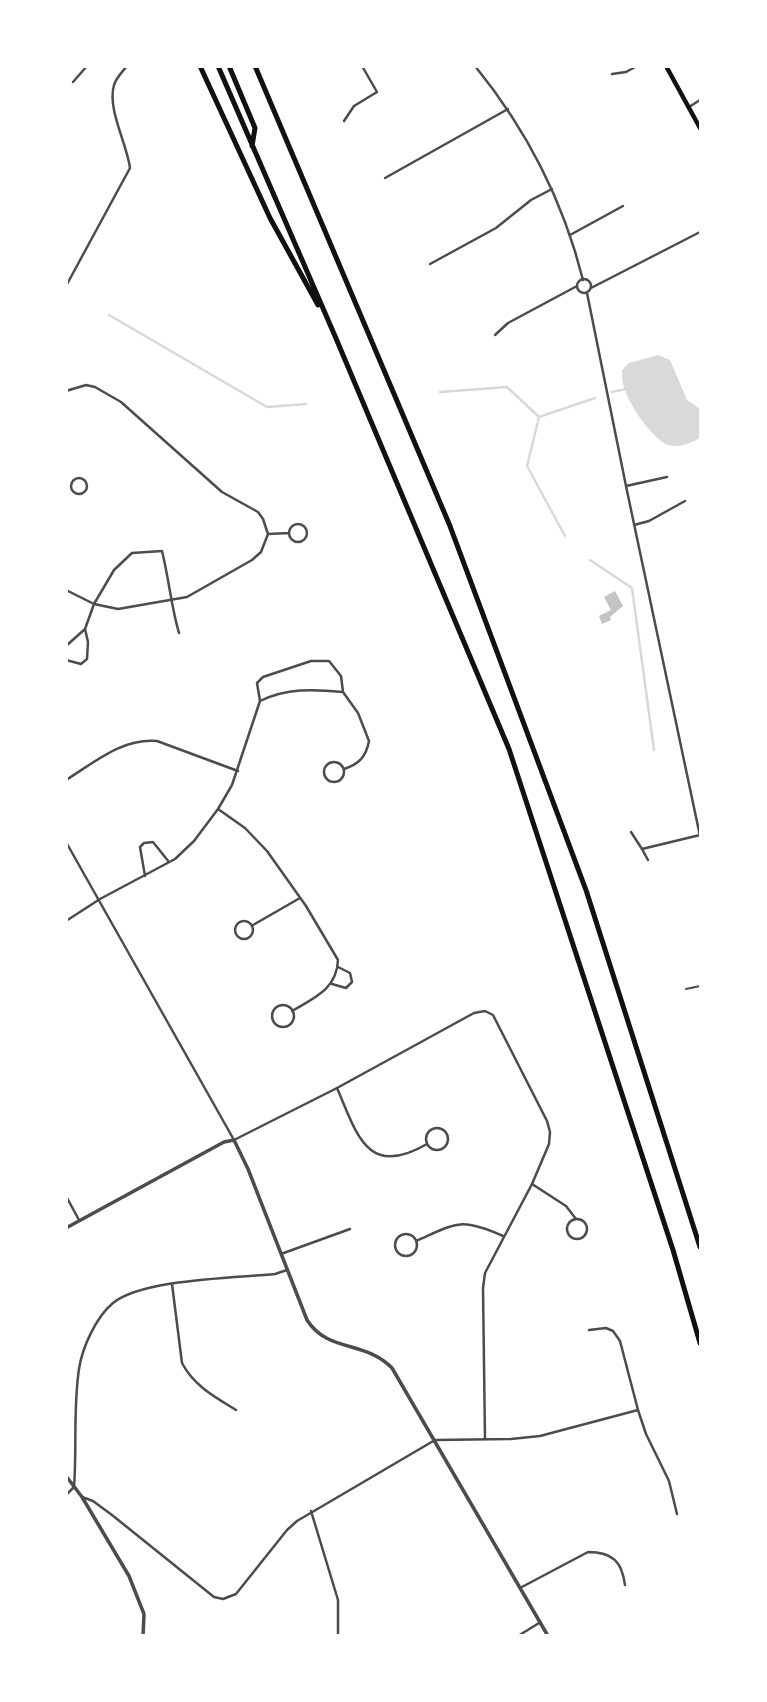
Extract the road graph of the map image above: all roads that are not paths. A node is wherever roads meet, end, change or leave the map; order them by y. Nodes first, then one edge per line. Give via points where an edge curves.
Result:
1 (87, 66) edge
2 (127, 66) edge
3 (201, 66) edge
4 (218, 66) edge
5 (229, 66) edge
6 (255, 66) edge
7 (362, 66) edge
8 (475, 66) edge
9 (637, 66) edge
10 (666, 66) edge
11 (612, 74) dead end
12 (73, 82) dead end
13 (701, 100) edge
14 (689, 107) junction
15 (508, 109) junction
16 (344, 121) dead end
17 (701, 128) edge
18 (252, 146) junction
19 (385, 178) dead end
20 (552, 189) junction
21 (623, 206) dead end
22 (701, 232) edge
23 (570, 235) junction
24 (430, 264) dead end
25 (583, 280) junction
26 (66, 286) edge
27 (577, 286) junction
28 (591, 288) junction
29 (587, 293) junction
30 (495, 335) dead end
31 (335, 336) junction
32 (66, 391) edge
33 (667, 477) dead end
34 (626, 486) junction
35 (72, 491) junction
36 (66, 496) edge
37 (685, 502) dead end
38 (634, 525) junction
39 (289, 533) junction
40 (268, 534) junction
41 (66, 590) edge
42 (170, 600) junction
43 (94, 604) junction
44 (85, 629) junction
45 (179, 634) dead end
46 (66, 646) edge
47 (66, 660) edge
48 (343, 692) junction
49 (260, 701) junction
50 (344, 769) junction
51 (237, 771) junction
52 (66, 780) edge
53 (218, 809) junction
54 (631, 832) dead end
55 (700, 835) edge
56 (66, 842) edge
57 (642, 849) junction
58 (648, 860) dead end
59 (169, 862) junction
60 (145, 876) junction
61 (300, 898) junction
62 (100, 899) junction
63 (66, 921) edge
64 (253, 925) junction
65 (338, 967) junction
66 (332, 983) junction
67 (701, 986) edge
68 (686, 989) dead end
69 (292, 1011) junction
70 (337, 1088) junction
71 (234, 1140) junction
72 (427, 1144) junction
73 (532, 1184) junction
74 (66, 1196) edge
75 (576, 1219) junction
76 (79, 1220) junction
77 (66, 1228) edge
78 (350, 1229) dead end
79 (503, 1236) junction
80 (416, 1241) junction
81 (701, 1247) edge
82 (281, 1254) junction
83 (287, 1270) junction
84 (172, 1284) junction
85 (589, 1330) dead end
86 (701, 1343) edge
87 (236, 1410) dead end
88 (638, 1410) junction
89 (485, 1439) junction
90 (435, 1440) junction
91 (66, 1476) edge
92 (74, 1487) junction
93 (66, 1495) edge
94 (82, 1497) junction
95 (311, 1511) junction
96 (677, 1514) dead end
97 (625, 1586) dead end
98 (520, 1588) junction
99 (540, 1623) junction
100 (144, 1636) edge
101 (338, 1636) edge
102 (518, 1636) edge
103 (548, 1636) edge

1 - 12 street
2 - 26 street via 115,82 113,94 130,167
3 - 31 highway via 270,218
4 - 18 highway
5 - 18 highway via 255,128
6 - 81 highway via 479,601 586,890
7 - 16 street via 377,92 354,106
8 - 15 street
9 - 11 street
10 - 14 main road
13 - 14 street
14 - 17 main road
15 - 19 street
15 - 20 street
18 - 31 highway
20 - 23 street
20 - 24 street via 496,228
21 - 23 street
22 - 28 street
23 - 25 street
25 - 27 street
25 - 28 street
27 - 29 street
27 - 30 street via 508,323
28 - 29 street
29 - 34 street
31 - 86 highway via 509,748
32 - 40 street via 86,385 121,402 222,492 258,512
33 - 34 street
34 - 38 street
35 - 35 street via 85,492 85,481 75,479
35 - 36 street
37 - 38 street
38 - 55 street
39 - 39 street via 297,542 308,533 300,524
39 - 40 street
40 - 42 street via 252,560 197,592
41 - 43 street
42 - 43 street via 118,609
42 - 43 street via 162,551 132,553 114,570
42 - 45 street
43 - 44 street
44 - 46 street
44 - 47 street via 88,659 81,664
48 - 49 street via 277,693
48 - 49 street via 341,676 329,661 311,661 263,677 257,683
48 - 50 street via 369,741 363,759
49 - 51 street
50 - 50 street via 331,762 324,775 337,782
51 - 52 street via 157,741 134,741
51 - 53 street
53 - 59 street via 186,850
53 - 61 street via 256,838
54 - 57 street
55 - 57 street
56 - 62 street
57 - 58 street
59 - 60 street
59 - 60 street via 153,842 144,843 139,852
60 - 62 street
61 - 64 street
61 - 65 street
62 - 63 street
62 - 71 street
64 - 64 street via 244,920 238,923 236,935 247,939 254,932
65 - 66 street
65 - 66 street via 350,973 352,982 343,988
66 - 69 street
67 - 68 lane
69 - 69 street via 278,1006 273,1021 288,1026
70 - 71 street
70 - 72 street via 359,1139 373,1153 394,1158
70 - 73 street via 474,1013 488,1012 550,1132 550,1144
71 - 76 street
71 - 82 street
72 - 72 street via 435,1150 442,1148 446,1133 431,1129
73 - 75 street via 566,1206
73 - 79 street
74 - 76 street
75 - 75 street via 567,1232 578,1239 587,1227
76 - 77 street
78 - 82 street
79 - 80 street via 459,1224
79 - 89 street via 485,1273 483,1288
80 - 80 street via 402,1235 396,1249 410,1255
82 - 83 street
83 - 84 street
83 - 90 street via 313,1329 322,1337 385,1361
84 - 87 street via 186,1371 201,1388
84 - 92 street via 135,1291 113,1303 100,1317 81,1356
85 - 88 street via 606,1328 617,1336
88 - 89 street via 540,1436
88 - 96 street via 669,1481
89 - 90 street
90 - 95 street
90 - 98 street
91 - 92 street
92 - 93 street
92 - 94 street
94 - 95 street via 112,1515 214,1597 223,1599 236,1594 287,1530
94 - 100 street via 137,1593 144,1614
95 - 101 street via 338,1600
97 - 98 street via 616,1560 588,1552
98 - 99 street
99 - 102 street
99 - 103 street

